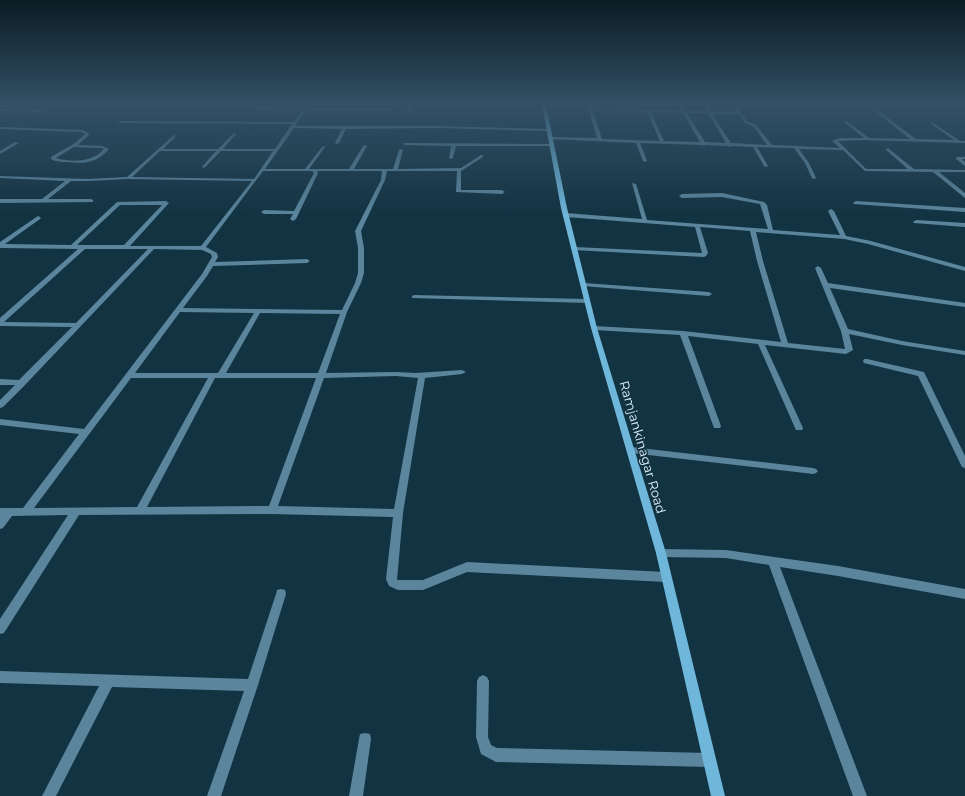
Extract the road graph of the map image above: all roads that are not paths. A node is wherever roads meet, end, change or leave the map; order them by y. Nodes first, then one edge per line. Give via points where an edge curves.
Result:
1 (77, 142) edge
2 (167, 142) edge
3 (226, 142) edge
4 (282, 142) edge
5 (484, 142) edge
6 (551, 142) edge
7 (638, 142) edge
8 (642, 142) edge
9 (702, 142) edge
10 (728, 142) edge
11 (767, 142) edge
12 (836, 142) edge
13 (17, 143) dead end
14 (663, 143) joint
15 (406, 144) dead end
16 (454, 144) junction
17 (704, 145) junction
18 (72, 146) junction
19 (365, 146) dead end
20 (730, 146) junction
21 (323, 147) dead end
22 (755, 147) junction
23 (771, 147) junction
24 (796, 148) junction
25 (844, 149) junction
26 (888, 149) dead end
27 (159, 150) junction
28 (219, 150) junction
29 (276, 150) junction
30 (400, 150) dead end
31 (0, 153) edge
32 (481, 156) dead end
33 (451, 158) dead end
34 (965, 158) edge
35 (645, 161) dead end
36 (965, 165) edge
37 (766, 166) dead end
38 (204, 167) dead end
39 (262, 170) junction
40 (306, 170) junction
41 (313, 170) junction
42 (351, 170) junction
43 (385, 170) junction
44 (395, 170) junction
45 (459, 170) junction
46 (912, 170) junction
47 (935, 171) junction
48 (965, 171) edge
49 (0, 177) edge
50 (128, 178) junction
51 (814, 178) dead end
52 (70, 179) junction
53 (255, 180) junction
54 (634, 184) dead end
55 (502, 192) dead end
56 (682, 196) dead end
57 (965, 196) edge
58 (0, 201) edge
59 (43, 201) junction
60 (91, 201) dead end
61 (856, 203) dead end
62 (965, 210) edge
63 (830, 211) dead end
64 (264, 212) dead end
65 (296, 213) junction
66 (566, 215) junction
67 (38, 218) dead end
68 (293, 219) dead end
69 (645, 221) junction
70 (916, 222) dead end
71 (965, 224) edge
72 (696, 225) junction
73 (753, 230) junction
74 (771, 231) junction
75 (844, 237) junction
76 (1, 246) edge
77 (72, 247) junction
78 (83, 247) junction
79 (126, 247) junction
80 (154, 247) junction
81 (203, 248) junction
82 (575, 249) junction
83 (307, 261) dead end
84 (213, 264) junction
85 (818, 268) dead end
86 (965, 269) edge
87 (584, 285) junction
88 (825, 285) junction
89 (709, 294) dead end
90 (414, 297) dead end
91 (588, 301) junction
92 (965, 305) edge
93 (178, 310) junction
94 (258, 311) junction
95 (344, 312) junction
96 (0, 323) edge
97 (79, 325) junction
98 (594, 328) junction
99 (845, 331) junction
100 (683, 333) junction
101 (761, 343) junction
102 (785, 345) junction
103 (965, 353) edge
104 (867, 361) dead end
105 (462, 372) dead end
106 (129, 375) junction
107 (217, 375) junction
108 (422, 375) junction
109 (320, 376) junction
110 (0, 382) edge
111 (22, 383) junction
112 (0, 405) edge
113 (0, 422) edge
114 (717, 426) dead end
115 (799, 428) dead end
116 (86, 432) junction
117 (631, 450) junction
118 (965, 465) edge
119 (812, 471) dead end
120 (272, 510) junction
121 (140, 511) junction
122 (5, 512) edge
123 (25, 512) junction
124 (76, 512) junction
125 (398, 513) junction
126 (0, 525) edge
127 (661, 553) junction
128 (773, 561) junction
129 (666, 577) junction
130 (281, 594) dead end
131 (965, 594) edge
132 (0, 629) edge
133 (0, 677) edge
134 (109, 680) junction
135 (483, 681) dead end
136 (252, 685) junction
137 (365, 739) dead end
138 (710, 760) junction
139 (49, 796) edge
140 (214, 796) edge
141 (356, 796) edge
142 (718, 796) edge
143 (860, 796) edge

1 - 18 street
2 - 27 street
3 - 28 street
4 - 29 street
5 - 16 street
6 - 66 street, Ramjankinagar Road
7 - 35 street
8 - 14 street
9 - 17 street
10 - 20 street
11 - 23 street
12 - 25 street
13 - 31 street
14 - 17 street
15 - 16 street
16 - 33 street
17 - 20 street
18 - 18 street via 53,159 91,162 107,149
19 - 42 street
20 - 22 street
21 - 40 street
22 - 23 street
22 - 37 street
23 - 24 street
24 - 25 street
24 - 51 street
25 - 46 street via 864,170
26 - 46 street
27 - 28 street
27 - 50 street
28 - 29 street
28 - 38 street
29 - 39 street
30 - 44 street
32 - 45 street
34 - 36 street via 958,158
39 - 40 street
39 - 53 street
40 - 41 street
41 - 42 street
41 - 65 street via 316,173
42 - 43 street
43 - 44 street
43 - 95 street via 383,180 358,231 361,272
44 - 45 street
45 - 55 street via 458,191
46 - 47 street
47 - 48 street
47 - 57 street
49 - 52 street
50 - 52 street
50 - 53 street
52 - 59 street
53 - 81 street
54 - 69 street
56 - 74 street via 722,195 762,204
58 - 59 street
59 - 60 street
61 - 62 street
63 - 75 street
64 - 65 street
65 - 68 street
66 - 69 street
66 - 82 street, Ramjankinagar Road
67 - 76 street
69 - 72 street
70 - 71 street
72 - 73 street
72 - 82 street via 704,255
73 - 74 street
73 - 102 street
74 - 75 street
75 - 86 street
76 - 77 street
77 - 78 street
77 - 79 street via 119,203 166,203
78 - 79 street
78 - 96 street
79 - 80 street
80 - 81 street
80 - 97 street
81 - 84 street via 214,254
82 - 87 street, Ramjankinagar Road
83 - 84 street
84 - 93 street
85 - 88 street
87 - 89 street
87 - 91 street, Ramjankinagar Road
88 - 92 street
88 - 99 street
90 - 91 street
91 - 98 street, Ramjankinagar Road
93 - 94 street
93 - 106 street
94 - 95 street
94 - 107 street
95 - 109 street
96 - 97 street
97 - 111 street
98 - 100 street
98 - 117 street, Ramjankinagar Road
99 - 102 street via 849,350 846,352
99 - 103 street
100 - 101 street
100 - 114 street
101 - 102 street
101 - 115 street
104 - 118 street via 921,374
105 - 108 street
106 - 107 street
106 - 116 street
107 - 109 street
107 - 121 street
108 - 109 street
108 - 125 street
109 - 120 street
110 - 111 street
111 - 112 street
113 - 116 street
116 - 123 street
117 - 119 street
117 - 127 street, Ramjankinagar Road
120 - 121 street
120 - 125 street
121 - 124 street
122 - 123 street
122 - 126 street
123 - 124 street
124 - 132 street
125 - 129 street via 391,579 398,586 423,584 467,567
127 - 128 street via 726,554
127 - 129 street, Ramjankinagar Road
128 - 131 street
128 - 143 street
129 - 138 street, Ramjankinagar Road
130 - 136 street
133 - 134 street
134 - 136 street
134 - 139 street
135 - 138 street via 482,737 486,749 496,755
136 - 140 street
137 - 141 street
138 - 142 street, Ramjankinagar Road

